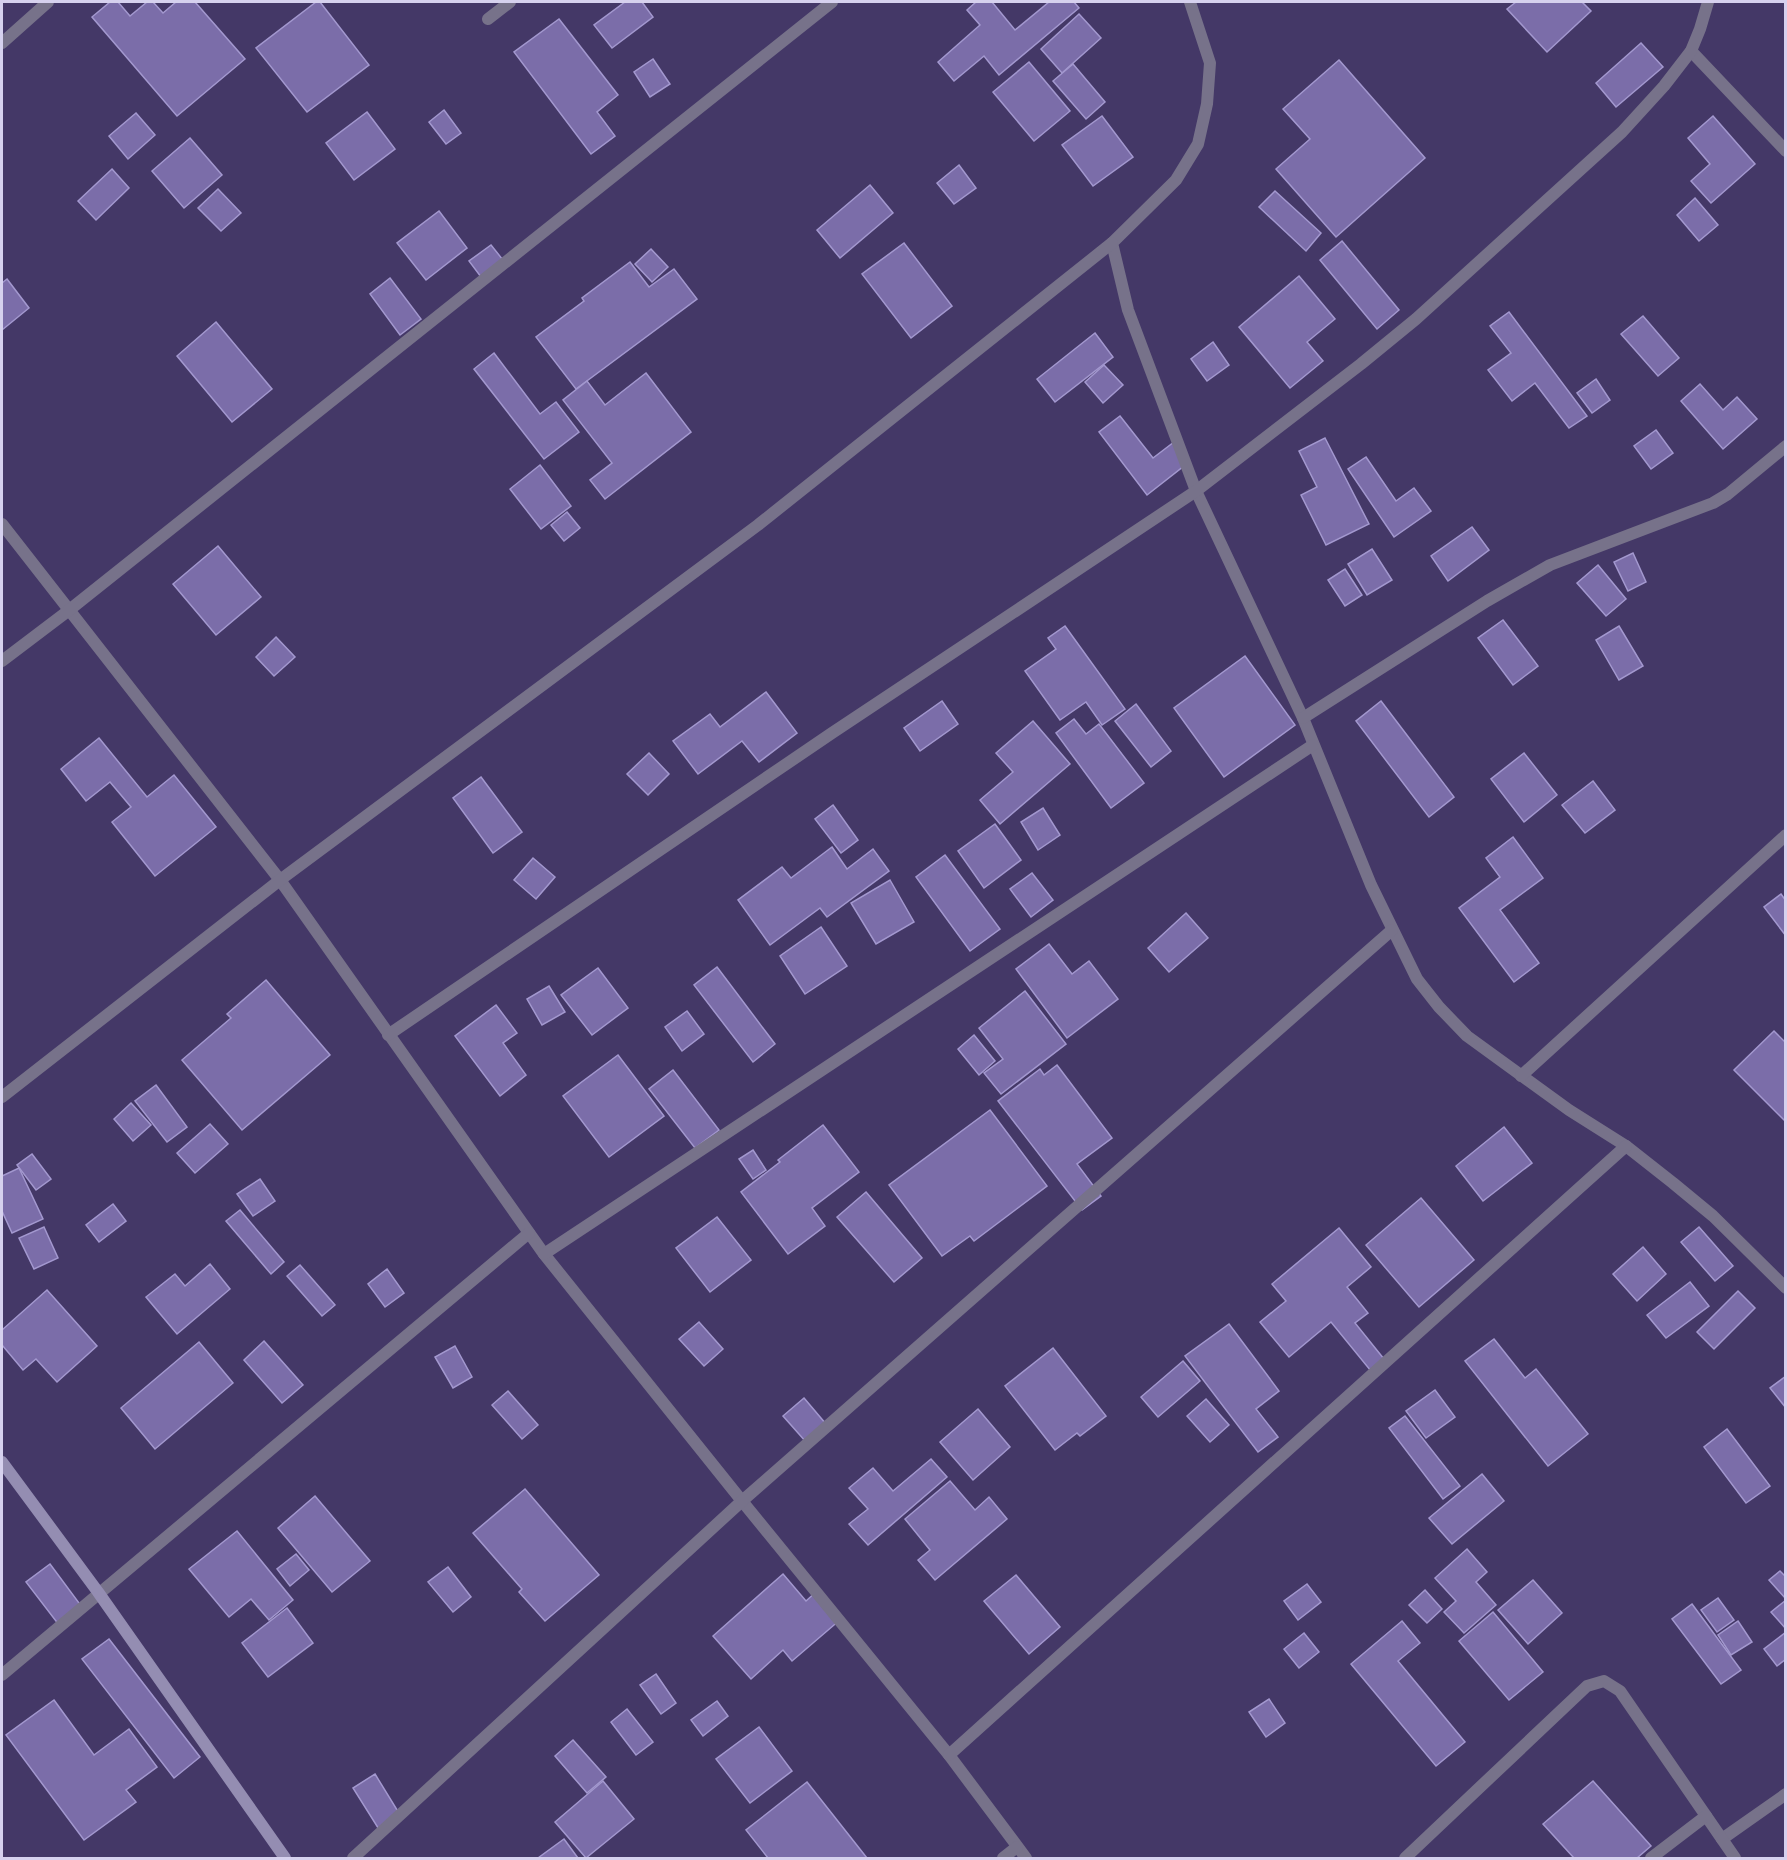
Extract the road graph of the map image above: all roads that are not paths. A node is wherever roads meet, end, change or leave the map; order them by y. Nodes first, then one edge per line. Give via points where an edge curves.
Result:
1 (48, 2) edge
2 (510, 2) edge
3 (832, 2) edge
4 (1190, 2) edge
5 (1708, 2) edge
6 (488, 19) dead end
7 (2, 43) edge
8 (1691, 51) junction
9 (1785, 151) edge
10 (1112, 243) junction
11 (1785, 446) edge
12 (1196, 491) junction
13 (2, 524) edge
14 (68, 611) junction
15 (2, 661) edge
16 (1303, 718) junction
17 (1313, 745) junction
18 (1785, 835) edge
19 (280, 880) junction
20 (1392, 930) junction
21 (388, 1035) junction
22 (1521, 1076) junction
23 (2, 1097) edge
24 (1626, 1146) junction
25 (529, 1233) junction
26 (544, 1254) junction
27 (1785, 1288) edge
28 (2, 1462) edge
29 (742, 1501) junction
30 (98, 1592) junction
31 (2, 1675) edge
32 (950, 1755) junction
33 (1785, 1794) edge
34 (1706, 1816) junction
35 (1722, 1839) junction
36 (1017, 1846) junction
37 (285, 1858) edge
38 (354, 1858) edge
39 (1003, 1858) edge
40 (1026, 1858) edge
41 (1405, 1858) edge
42 (1651, 1858) edge
43 (1735, 1858) edge

1 - 7 street
2 - 6 street
3 - 14 street
4 - 10 street via 1210,63 1198,144 1176,180
5 - 8 street
8 - 9 street
8 - 12 street via 1622,132 1416,319
10 - 12 street via 1128,310
10 - 19 street via 758,525
11 - 16 street via 1713,503 1550,565
12 - 16 street
12 - 21 street
13 - 14 street
14 - 15 street
14 - 19 street
16 - 17 street
17 - 20 street
17 - 26 street
18 - 22 street
19 - 21 street
19 - 23 street
20 - 22 street via 1418,979 1439,1007 1467,1036
20 - 29 street
21 - 25 street
22 - 24 street
24 - 27 street via 1713,1216
24 - 32 street
25 - 26 street
25 - 30 street
26 - 29 street
28 - 30 street
29 - 32 street
29 - 38 street
30 - 31 street
30 - 37 street
32 - 36 street
33 - 35 street
34 - 35 street
34 - 41 street via 1620,1691 1604,1682 1587,1686
34 - 42 street
35 - 43 street
36 - 39 street
36 - 40 street

